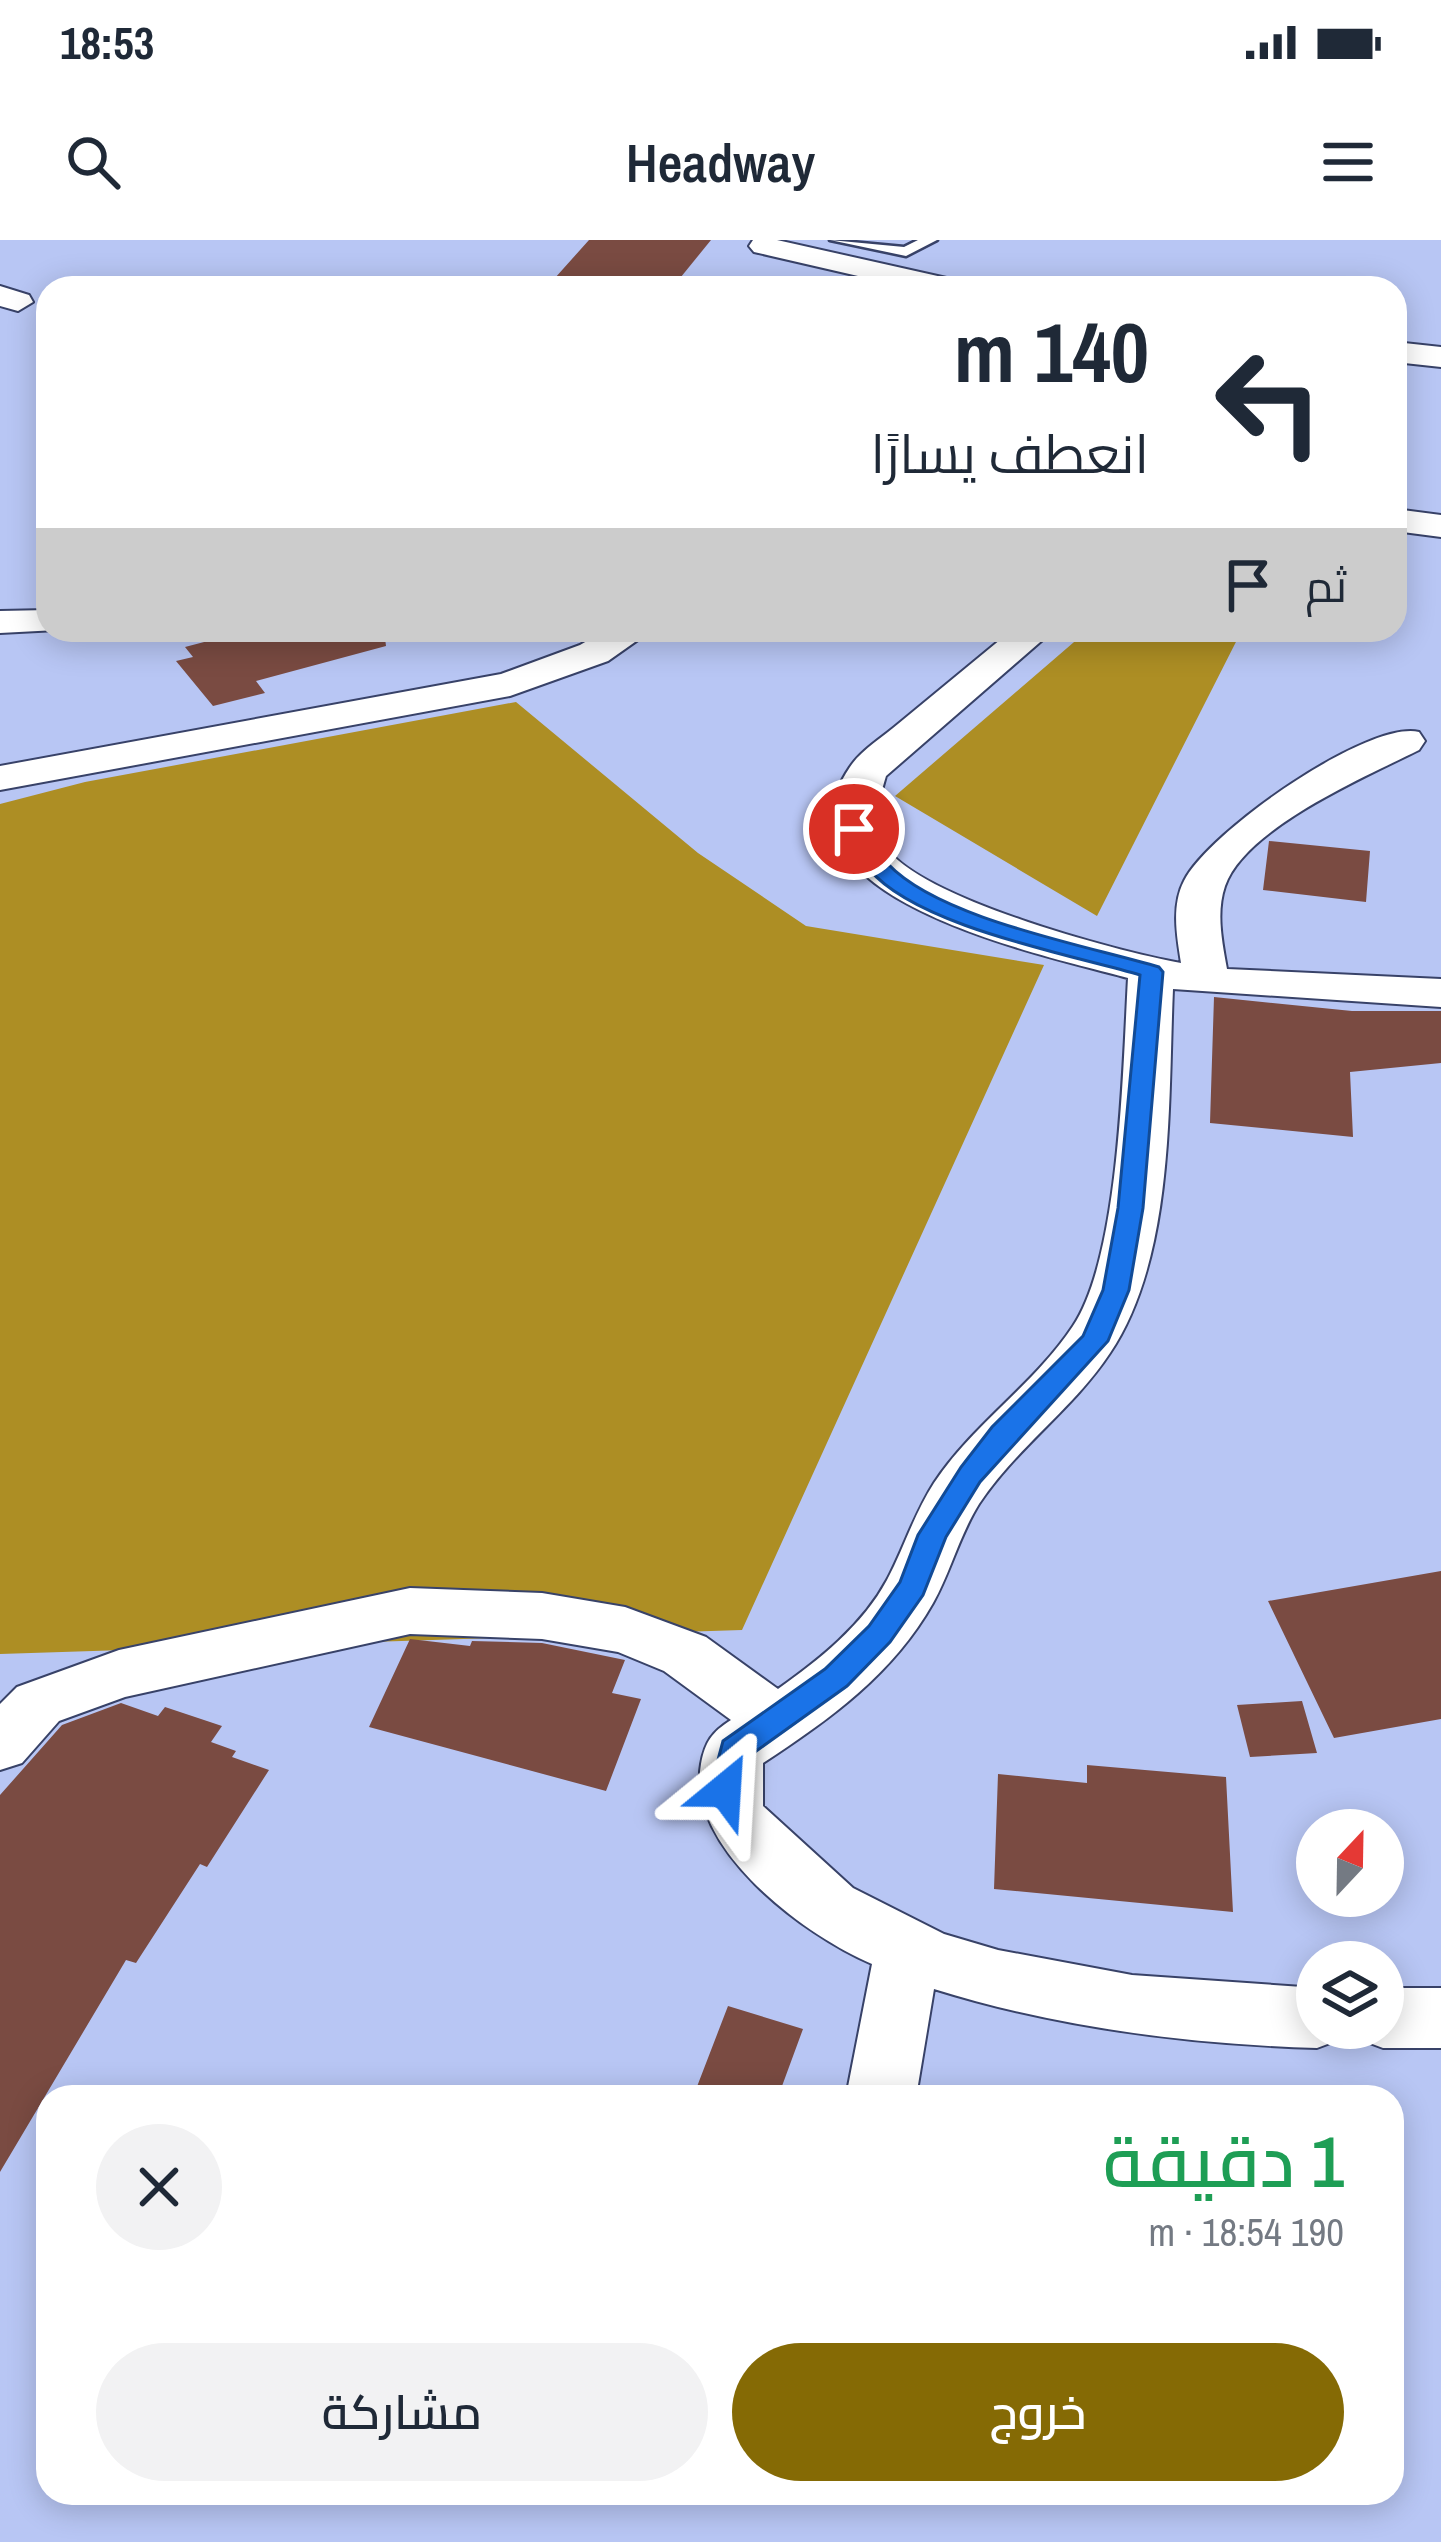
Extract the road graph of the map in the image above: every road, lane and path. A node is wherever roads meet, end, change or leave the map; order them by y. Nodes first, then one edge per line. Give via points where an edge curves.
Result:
1 (837, 240) edge
2 (930, 240) edge
3 (781, 246) edge
4 (902, 276) edge
5 (1407, 353) edge
6 (1441, 356) edge
7 (1407, 522) edge
8 (1441, 526) edge
9 (36, 621) edge
10 (0, 622) edge
11 (613, 642) edge
12 (1021, 642) edge
13 (1406, 741) dead end
14 (4, 773) edge
15 (1179, 976) junction
16 (1441, 993) edge
17 (778, 1722) junction
18 (0, 1745) edge
19 (908, 1948) junction
20 (1296, 2018) edge
21 (1404, 2018) edge
22 (1441, 2018) edge
23 (883, 2085) edge

1 - 2 lane via 906,252
3 - 4 street
5 - 6 street
7 - 8 street
9 - 10 street
11 - 14 street via 510,684
12 - 15 street via 867,771 856,792 854,829 877,866 950,912
13 - 15 street via 1302,795 1221,858 1204,881
15 - 16 street
15 - 17 street via 1116,1290 1094,1341 970,1474 880,1634
17 - 18 street via 685,1654 625,1630 542,1616 410,1611 119,1674 38,1704
17 - 19 street via 734,1750 725,1790 736,1822 830,1908
19 - 20 street via 1126,2006
19 - 23 street
21 - 22 street

